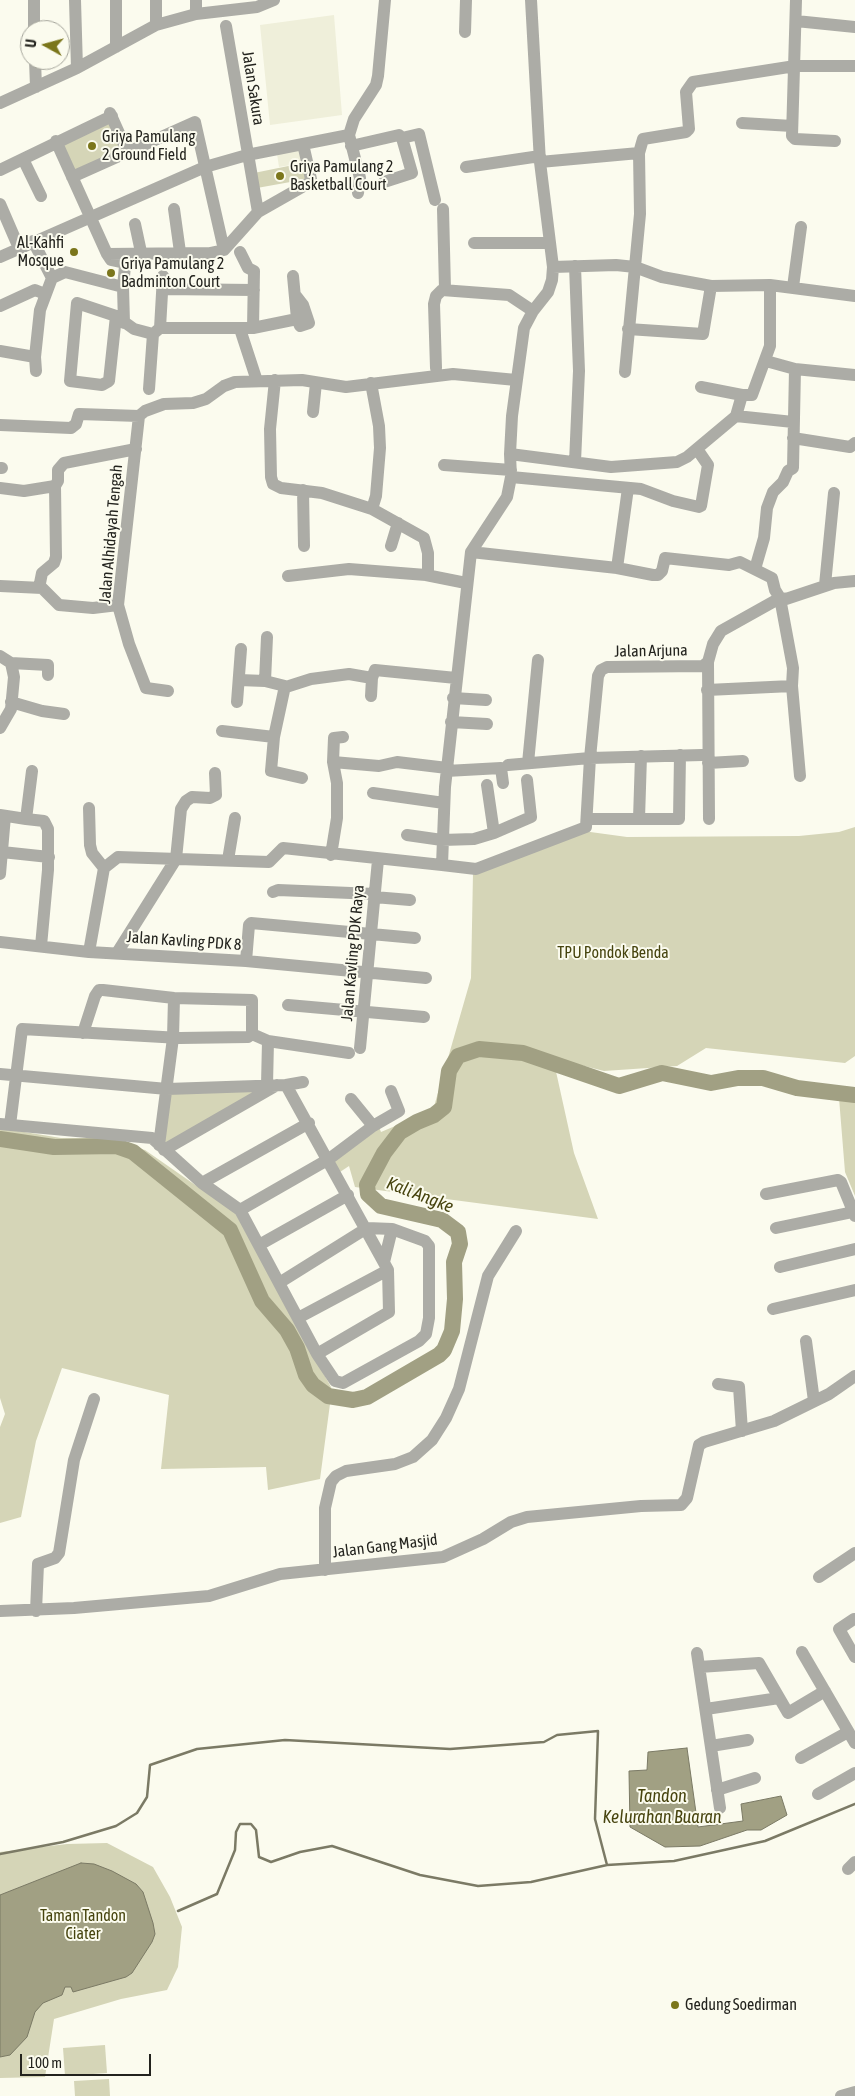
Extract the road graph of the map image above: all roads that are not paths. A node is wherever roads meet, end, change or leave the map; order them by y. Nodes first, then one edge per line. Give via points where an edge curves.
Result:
1 (34, 0) edge
2 (75, 0) edge
3 (116, 0) edge
4 (156, 0) edge
5 (196, 0) edge
6 (274, 0) edge
7 (385, 0) edge
8 (466, 0) edge
9 (531, 0) edge
10 (796, 0) edge
11 (239, 5) edge
12 (196, 14) junction
13 (34, 20) edge
14 (796, 22) junction
15 (156, 26) junction
16 (226, 26) dead end
17 (855, 27) edge
18 (465, 32) dead end
19 (116, 48) junction
20 (795, 66) junction
21 (855, 66) edge
22 (77, 68) junction
23 (35, 70) edge
24 (36, 87) junction
25 (0, 103) edge
26 (742, 123) dead end
27 (792, 126) junction
28 (402, 138) junction
29 (350, 140) junction
30 (56, 141) junction
31 (835, 141) dead end
32 (303, 144) junction
33 (127, 151) junction
34 (639, 153) junction
35 (247, 155) junction
36 (540, 159) junction
37 (23, 160) junction
38 (205, 167) junction
39 (466, 167) dead end
40 (0, 170) edge
41 (72, 176) junction
42 (384, 182) dead end
43 (358, 193) dead end
44 (40, 196) dead end
45 (0, 204) edge
46 (174, 209) dead end
47 (258, 212) junction
48 (90, 215) junction
49 (135, 224) dead end
50 (801, 227) dead end
51 (33, 242) junction
52 (474, 243) dead end
53 (548, 243) junction
54 (19, 248) junction
55 (224, 250) junction
56 (141, 252) junction
57 (180, 252) junction
58 (240, 252) dead end
59 (0, 256) edge
60 (126, 258) junction
61 (575, 266) junction
62 (553, 267) junction
63 (634, 267) junction
64 (163, 276) dead end
65 (293, 276) dead end
66 (52, 278) junction
67 (770, 285) junction
68 (711, 286) junction
69 (123, 287) junction
70 (793, 288) junction
71 (162, 289) junction
72 (445, 289) junction
73 (254, 290) junction
74 (45, 294) junction
75 (855, 296) edge
76 (0, 306) edge
77 (533, 311) junction
78 (120, 319) junction
79 (247, 328) junction
80 (628, 329) junction
81 (156, 331) junction
82 (0, 351) edge
83 (35, 357) junction
84 (766, 361) junction
85 (436, 368) dead end
86 (36, 370) dead end
87 (795, 370) junction
88 (625, 372) dead end
89 (855, 374) edge
90 (275, 380) junction
91 (516, 380) junction
92 (257, 381) junction
93 (316, 383) junction
94 (371, 383) junction
95 (701, 386) dead end
96 (149, 389) dead end
97 (742, 395) junction
98 (313, 412) dead end
99 (139, 416) junction
100 (736, 416) junction
101 (794, 422) junction
102 (0, 425) edge
103 (793, 438) junction
104 (855, 443) edge
105 (136, 449) junction
106 (697, 449) junction
107 (510, 454) junction
108 (575, 462) junction
109 (444, 465) dead end
110 (511, 474) junction
111 (54, 486) junction
112 (0, 488) edge
113 (628, 488) junction
114 (303, 490) junction
115 (834, 493) dead end
116 (372, 509) junction
117 (398, 523) junction
118 (304, 546) dead end
119 (391, 546) dead end
120 (471, 552) junction
121 (617, 568) junction
122 (755, 569) junction
123 (426, 575) junction
124 (288, 576) dead end
125 (855, 581) edge
126 (466, 583) junction
127 (825, 585) junction
128 (0, 586) edge
129 (38, 588) junction
130 (780, 598) junction
131 (118, 605) junction
132 (267, 637) dead end
133 (241, 649) dead end
134 (6, 660) edge
135 (538, 660) dead end
136 (708, 662) junction
137 (48, 675) dead end
138 (372, 678) junction
139 (456, 678) junction
140 (239, 680) junction
141 (265, 681) junction
142 (792, 686) junction
143 (286, 687) junction
144 (707, 690) junction
145 (168, 691) dead end
146 (371, 696) dead end
147 (453, 698) junction
148 (486, 700) dead end
149 (11, 702) junction
150 (237, 702) dead end
151 (64, 714) dead end
152 (451, 722) junction
153 (487, 724) dead end
154 (0, 728) edge
155 (222, 731) dead end
156 (274, 737) junction
157 (344, 737) dead end
158 (680, 755) junction
159 (641, 756) junction
160 (590, 758) junction
161 (705, 759) junction
162 (743, 761) dead end
163 (333, 762) junction
164 (528, 763) junction
165 (508, 765) dead end
166 (447, 769) junction
167 (32, 771) dead end
168 (215, 773) dead end
169 (800, 776) dead end
170 (302, 778) dead end
171 (526, 780) dead end
172 (503, 783) dead end
173 (487, 785) dead end
174 (373, 792) dead end
175 (444, 803) junction
176 (89, 808) dead end
177 (3, 816) edge
178 (235, 818) dead end
179 (26, 819) junction
180 (639, 819) junction
181 (709, 819) dead end
182 (587, 823) junction
183 (494, 834) junction
184 (408, 835) dead end
185 (442, 840) junction
186 (2, 852) junction
187 (331, 855) junction
188 (49, 858) junction
189 (176, 859) junction
190 (228, 860) junction
191 (378, 860) junction
192 (442, 865) junction
193 (104, 868) junction
194 (0, 874) edge
195 (273, 892) dead end
196 (374, 896) junction
197 (410, 900) dead end
198 (371, 934) junction
199 (415, 938) dead end
200 (0, 942) edge
201 (41, 946) junction
202 (89, 952) junction
203 (117, 953) junction
204 (246, 961) junction
205 (367, 973) junction
206 (426, 978) dead end
207 (174, 998) junction
208 (288, 1005) dead end
209 (364, 1012) junction
210 (424, 1017) dead end
211 (83, 1033) junction
212 (252, 1034) junction
213 (172, 1038) junction
214 (268, 1041) junction
215 (0, 1074) edge
216 (15, 1076) junction
217 (303, 1082) dead end
218 (277, 1085) junction
219 (167, 1089) junction
220 (391, 1091) dead end
221 (351, 1099) dead end
222 (309, 1123) junction
223 (5, 1124) edge
224 (373, 1126) junction
225 (161, 1148) junction
226 (329, 1159) junction
227 (202, 1183) junction
228 (766, 1194) dead end
229 (348, 1195) junction
230 (240, 1210) junction
231 (854, 1214) edge
232 (367, 1228) junction
233 (776, 1228) dead end
234 (392, 1229) junction
235 (516, 1232) dead end
236 (258, 1245) junction
237 (855, 1248) edge
238 (386, 1266) junction
239 (780, 1267) dead end
240 (279, 1282) junction
241 (855, 1290) edge
242 (773, 1309) dead end
243 (298, 1318) junction
244 (806, 1341) dead end
245 (318, 1354) junction
246 (855, 1376) edge
247 (718, 1384) dead end
248 (94, 1399) dead end
249 (814, 1401) junction
250 (742, 1431) junction
251 (855, 1553) edge
252 (325, 1570) junction
253 (819, 1577) dead end
254 (0, 1611) edge
255 (36, 1611) junction
256 (854, 1619) edge
257 (802, 1652) dead end
258 (697, 1653) dead end
259 (855, 1657) edge
260 (699, 1667) junction
261 (825, 1691) junction
262 (779, 1698) junction
263 (706, 1709) junction
264 (848, 1732) junction
265 (748, 1740) dead end
266 (855, 1743) edge
267 (711, 1746) junction
268 (801, 1758) dead end
269 (855, 1772) edge
270 (755, 1778) dead end
271 (717, 1790) junction
272 (818, 1794) dead end
273 (720, 1808) dead end
274 (855, 2092) edge
275 (841, 2096) edge

1 - 13 street
2 - 22 street
3 - 19 street
4 - 15 street
5 - 12 street
6 - 11 street via 256,7
7 - 29 street via 376,85 354,119
8 - 18 street
9 - 36 street
10 - 14 street
11 - 12 street via 224,11
12 - 15 street
14 - 17 street
14 - 20 street
15 - 19 street
16 - 35 street, Jalan Sakura
19 - 22 street
20 - 21 street
20 - 27 street
20 - 34 street via 694,82 686,92 689,129 645,137
22 - 24 street
23 - 24 street
24 - 25 street
26 - 27 street
27 - 31 street via 795,138
28 - 29 street via 399,135
28 - 42 street via 412,172
28 - 72 street via 419,135 439,205
29 - 32 street
29 - 43 street via 360,178
30 - 33 street via 111,115
30 - 37 street
30 - 41 street
32 - 35 street
32 - 47 street via 310,182
33 - 38 street via 195,122
33 - 41 street
34 - 36 street
34 - 63 street via 640,214
35 - 38 street
35 - 47 street, Jalan Sakura
36 - 39 street
36 - 53 street
37 - 40 street
37 - 44 street
38 - 48 street
38 - 55 street
41 - 48 street
45 - 54 street
46 - 57 street
47 - 55 street
48 - 51 street
48 - 60 street via 111,260
49 - 56 street
50 - 70 street
51 - 54 street
51 - 66 street
52 - 53 street
53 - 62 street
54 - 59 street
55 - 57 street
56 - 57 street
56 - 60 street
58 - 73 street via 248,268 254,271
60 - 69 street
61 - 62 street
61 - 63 street
61 - 108 street via 579,371
62 - 77 street via 548,292
63 - 68 street via 662,277
63 - 80 street
64 - 71 street
65 - 79 street via 296,295 304,305 309,323 300,326 297,320
66 - 69 street via 65,272
66 - 74 street
67 - 68 street
67 - 70 street
67 - 84 street via 770,346
68 - 80 street via 703,334
69 - 78 street
70 - 75 street
71 - 73 street
71 - 81 street
72 - 77 street via 509,295
72 - 85 street via 436,296 434,304
73 - 79 street
74 - 76 street via 34,290
74 - 83 street
77 - 91 street via 524,328
78 - 78 street via 79,302 76,304 70,381 102,385 108,382
78 - 81 street via 134,330
79 - 81 street
79 - 92 street
80 - 88 street
81 - 96 street
82 - 83 street
83 - 86 street
84 - 87 street
84 - 97 street via 752,395
87 - 89 street
87 - 101 street
90 - 92 street
90 - 93 street
90 - 114 street via 270,428 271,481 278,487
91 - 94 street via 452,374
91 - 107 street
92 - 99 street via 235,382 206,399 164,404
93 - 94 street via 346,387
93 - 98 street
94 - 116 street via 380,448
95 - 97 street
97 - 100 street
99 - 102 street via 79,414 76,424 70,428
99 - 105 street, Jalan Alhidayah Tengah
100 - 101 street
100 - 106 street
101 - 103 street
103 - 104 street via 850,447
103 - 122 street via 793,468 773,492
105 - 111 street via 64,463 58,470 58,481
105 - 131 street, Jalan Alhidayah Tengah
106 - 108 street via 682,460 668,463 611,467
106 - 113 street via 708,464 700,507 646,490
107 - 108 street
107 - 110 street
109 - 110 street
110 - 113 street
110 - 120 street via 504,503
111 - 112 street via 24,491
111 - 129 street via 56,557 42,573
113 - 121 street
114 - 116 street
114 - 118 street
115 - 127 street
116 - 117 street
117 - 119 street
117 - 123 street via 425,539 428,553
120 - 121 street
120 - 126 street
121 - 122 street via 658,575 665,558 729,565 740,562
122 - 130 street via 772,578
123 - 124 street via 349,569
123 - 126 street
125 - 127 street, Jalan Arjuna
126 - 139 street
127 - 130 street, Jalan Arjuna via 786,599
128 - 129 street
129 - 131 street via 59,605 93,608
130 - 136 street, Jalan Arjuna via 722,630 713,644
130 - 142 street via 794,668
131 - 145 street, Jalan Alhidayah Tengah via 146,688
132 - 141 street
133 - 140 street
134 - 137 street via 48,665
134 - 149 street via 14,677
135 - 164 street
136 - 144 street
136 - 160 street, Jalan Arjuna via 703,666 607,667 601,670
138 - 139 street via 376,670
138 - 143 street via 349,674 311,679
138 - 146 street
139 - 147 street
140 - 141 street
140 - 150 street
141 - 143 street
142 - 144 street
142 - 169 street
143 - 156 street
144 - 161 street
147 - 148 street
147 - 152 street
149 - 151 street
149 - 154 street via 8,717
152 - 153 street
152 - 166 street
155 - 156 street
156 - 170 street via 271,772
157 - 163 street via 334,738
158 - 159 street
158 - 161 street
158 - 180 street via 679,819
159 - 160 street
159 - 180 street
160 - 164 street
160 - 182 street, Jalan Arjuna
161 - 162 street
161 - 181 street
163 - 166 street via 380,766 397,762
163 - 187 street via 337,818
164 - 165 street
166 - 172 street via 500,768
166 - 175 street
167 - 179 street
168 - 189 street via 216,795 192,797 181,809
171 - 183 street via 531,817
173 - 183 street
174 - 175 street
175 - 185 street
176 - 193 street via 92,853
177 - 179 street
177 - 186 street
178 - 190 street
179 - 188 street via 46,822
180 - 182 street
182 - 192 street via 476,869
183 - 185 street via 474,839
184 - 185 street
185 - 192 street
186 - 188 street
186 - 194 street
187 - 190 street via 283,848 269,862
187 - 191 street
188 - 201 street
189 - 190 street
189 - 193 street via 114,858
189 - 203 street
191 - 192 street
191 - 196 street, Jalan Kavling PDK Raya
193 - 202 street
195 - 196 street
196 - 197 street
196 - 198 street, Jalan Kavling PDK Raya
198 - 199 street
198 - 204 street via 251,923 248,924
198 - 205 street, Jalan Kavling PDK Raya
200 - 201 street, Jalan Kavling PDK 8
201 - 202 street, Jalan Kavling PDK 8
202 - 203 street, Jalan Kavling PDK 8
203 - 204 street, Jalan Kavling PDK 8
204 - 205 street, Jalan Kavling PDK 8
205 - 206 street, Jalan Kavling PDK 8
205 - 209 street, Jalan Kavling PDK Raya
207 - 211 street via 98,990
207 - 212 street via 252,1000
207 - 213 street
208 - 209 street
209 - 210 street
209 - 214 street, Jalan Kavling PDK Raya via 355,1051
211 - 213 street
211 - 216 street via 21,1030
212 - 213 street via 248,1037
212 - 214 street
213 - 219 street
214 - 218 street
215 - 216 street
216 - 219 street
216 - 223 street
217 - 218 street
218 - 219 street
218 - 222 street
218 - 225 street
219 - 225 street
220 - 224 street via 399,1111
221 - 224 street
222 - 226 street
222 - 227 street
223 - 225 street via 148,1136
224 - 226 street
225 - 227 street
226 - 229 street
226 - 230 street
227 - 230 street
228 - 231 street via 838,1180
229 - 232 street
229 - 236 street
230 - 236 street
231 - 233 street
232 - 234 street
232 - 238 street
232 - 240 street
234 - 238 street
234 - 245 street via 425,1240 429,1246 426,1334 343,1383 332,1379
235 - 252 street via 488,1276 459,1389 432,1440 422,1450 395,1464 346,1471 331,1482 326,1508
236 - 240 street
237 - 239 street
238 - 243 street
238 - 245 street via 389,1312
240 - 243 street
241 - 242 street
243 - 245 street
244 - 249 street
246 - 249 street, Jalan Gang Masjid
247 - 250 street via 739,1387
248 - 255 street via 69,1459 59,1553 55,1558 38,1564
249 - 250 street, Jalan Gang Masjid via 774,1421
250 - 252 street, Jalan Gang Masjid via 699,1446 688,1498 681,1506 641,1506 527,1517 511,1522 451,1555
251 - 253 street
252 - 255 street, Jalan Gang Masjid via 270,1576 209,1596
254 - 255 street, Jalan Gang Masjid
256 - 259 street via 839,1629
257 - 261 street
258 - 260 street
260 - 262 street via 759,1663
260 - 263 street
261 - 262 street via 790,1712 786,1712
261 - 264 street
262 - 263 street
263 - 267 street
264 - 266 street
264 - 268 street
265 - 267 street
267 - 271 street
269 - 272 street
270 - 271 street
271 - 273 street
274 - 275 street

